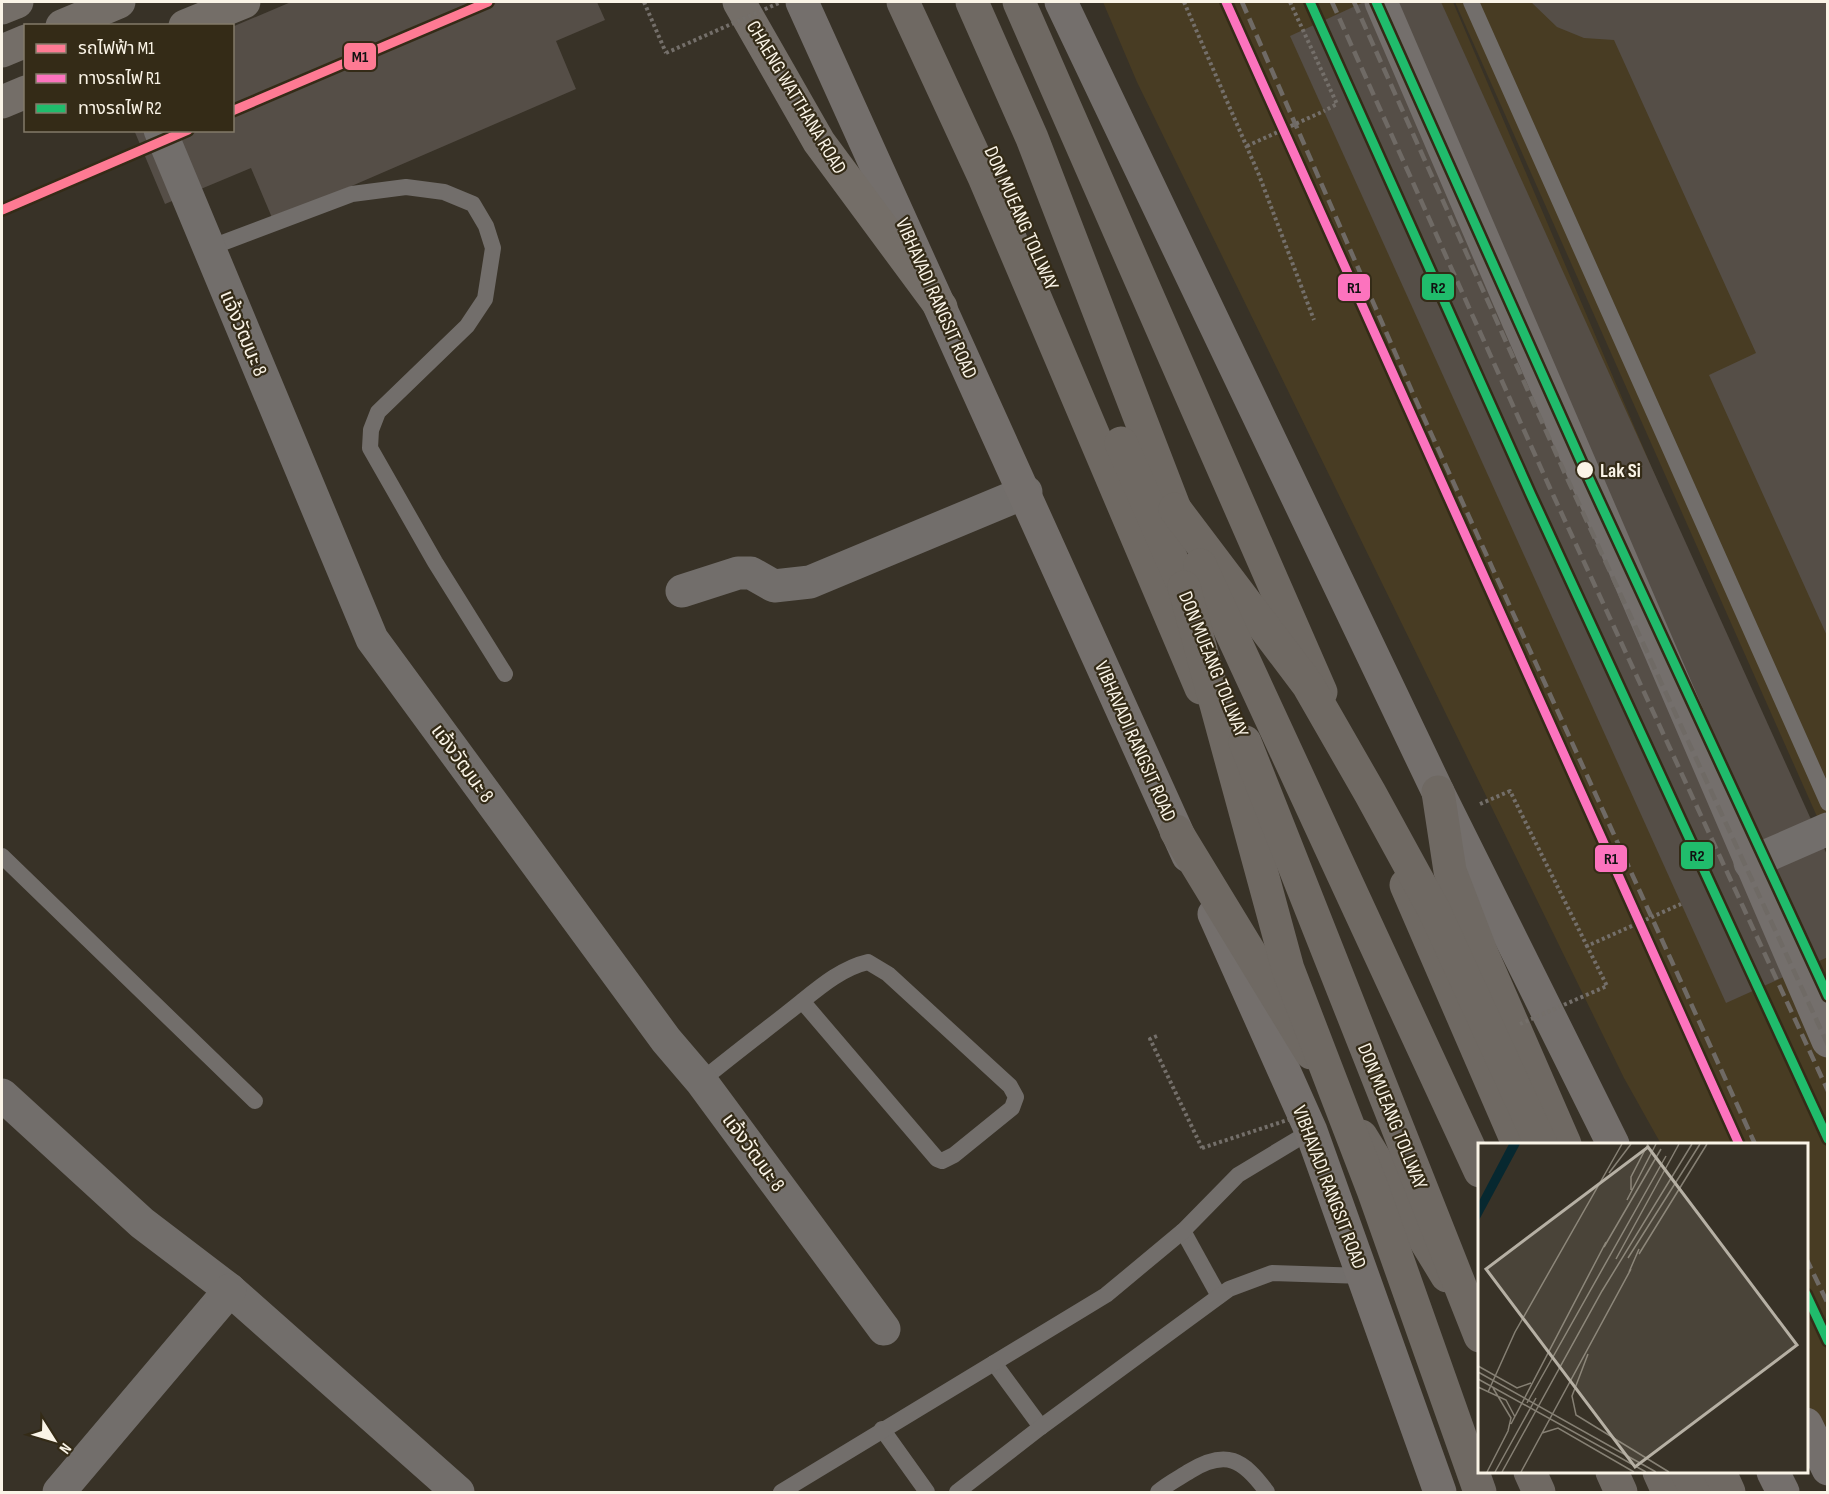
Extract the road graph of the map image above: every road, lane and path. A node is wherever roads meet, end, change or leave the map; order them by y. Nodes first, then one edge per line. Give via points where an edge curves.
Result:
1 (17, 2) edge
2 (119, 2) edge
3 (244, 2) edge
4 (644, 2) edge
5 (739, 2) edge
6 (781, 2) edge
7 (802, 2) edge
8 (903, 2) edge
9 (926, 2) edge
10 (972, 2) edge
11 (1019, 2) edge
12 (1061, 2) edge
13 (1184, 2) edge
14 (1290, 2) edge
15 (1381, 2) edge
16 (1471, 2) edge
17 (2, 8) edge
18 (67, 24) edge
19 (190, 24) edge
20 (24, 42) edge
21 (2, 51) edge
22 (24, 93) edge
23 (2, 102) edge
24 (161, 132) edge
25 (1247, 146) junction
26 (209, 248) junction
27 (941, 307) junction
28 (1314, 320) dead end
29 (1026, 492) junction
30 (1174, 509) junction
31 (1184, 587) junction
32 (682, 591) dead end
33 (506, 674) dead end
34 (1510, 790) dead end
35 (1438, 792) junction
36 (1827, 803) edge
37 (1827, 829) edge
38 (1176, 831) junction
39 (2, 856) edge
40 (1750, 863) junction
41 (1587, 946) dead end
42 (1480, 949) junction
43 (802, 1001) junction
44 (1822, 1030) edge
45 (1157, 1036) dead end
46 (1827, 1059) edge
47 (701, 1080) junction
48 (2, 1095) edge
49 (255, 1101) dead end
50 (1311, 1131) junction
51 (1520, 1143) edge
52 (1520, 1143) edge
53 (1541, 1143) edge
54 (1565, 1143) edge
55 (1613, 1143) edge
56 (1202, 1148) dead end
57 (1478, 1170) edge
58 (1183, 1231) junction
59 (1364, 1276) junction
60 (230, 1290) junction
61 (1457, 1293) junction
62 (1219, 1296) junction
63 (884, 1329) dead end
64 (1478, 1333) edge
65 (1478, 1346) edge
66 (994, 1363) junction
67 (1041, 1427) junction
68 (1808, 1428) edge
69 (882, 1429) junction
70 (1827, 1469) edge
71 (1532, 1473) edge
72 (1612, 1473) edge
73 (1659, 1473) edge
74 (1687, 1473) edge
75 (1720, 1473) edge
76 (1774, 1473) edge
77 (59, 1492) edge
78 (458, 1492) edge
79 (781, 1492) edge
80 (927, 1492) edge
81 (957, 1492) edge
82 (1158, 1492) edge
83 (1267, 1492) edge
84 (1440, 1492) edge
85 (1480, 1492) edge
86 (1540, 1492) edge
87 (1621, 1492) edge
88 (1668, 1492) edge
89 (1696, 1492) edge
90 (1729, 1492) edge
91 (1783, 1492) edge

1 - 17 main road
2 - 18 main road
3 - 19 main road
4 - 6 path, bridge via 666,53
5 - 27 main road, CHAENG WATTHANA ROAD via 819,142
7 - 27 main road, VIBHAVADI RANGSIT ROAD
8 - 61 highway via 984,177
9 - 31 highway, DON MUEANG TOLLWAY
10 - 30 highway, DON MUEANG TOLLWAY via 1032,138
11 - 51 highway
12 - 35 main road
13 - 25 path
14 - 25 path, bridge via 1338,105
15 - 40 main road
16 - 36 lane
20 - 21 main road
22 - 23 main road
24 - 26 street, แจ้งวัฒนะ 8
25 - 28 path
26 - 33 lane via 352,194 406,187 444,192 473,204 493,248 485,300 467,326 378,412 370,448 435,562
26 - 47 street, แจ้งวัฒนะ 8 via 372,639 666,1040
27 - 29 main road, VIBHAVADI RANGSIT ROAD
29 - 32 street via 810,582 774,586 751,573 738,573
29 - 38 main road, VIBHAVADI RANGSIT ROAD
30 - 53 highway, bridge via 1308,685 1359,773 1434,910
30 - 57 highway, DON MUEANG TOLLWAY, bridge
31 - 64 highway, DON MUEANG TOLLWAY, bridge
31 - 85 highway, bridge via 1288,969 1373,1190
34 - 41 path
35 - 42 highway via 1450,871
35 - 55 main road
37 - 40 street
38 - 50 main road, VIBHAVADI RANGSIT ROAD
38 - 61 highway
39 - 49 lane
40 - 44 main road
42 - 52 highway
42 - 54 highway
43 - 43 lane via 937,1159 942,1161 954,1155 1015,1103 1010,1086 879,967 868,962 852,966
43 - 47 lane
44 - 46 main road
45 - 56 path via 1150,1039
47 - 63 street, แจ้งวัฒนะ 8
48 - 60 street via 142,1223
50 - 58 lane via 1239,1175
50 - 59 main road, VIBHAVADI RANGSIT ROAD
58 - 62 lane
58 - 66 lane via 1106,1295
59 - 62 lane via 1272,1273
59 - 84 main road, VIBHAVADI RANGSIT ROAD
60 - 77 street
60 - 78 street
61 - 65 highway
62 - 67 lane
66 - 67 lane
66 - 69 lane
67 - 81 lane
68 - 70 main road
69 - 79 lane
69 - 80 lane
71 - 86 highway
72 - 87 highway
73 - 88 highway
74 - 89 highway
75 - 90 highway
76 - 91 main road
82 - 83 lane via 1208,1460 1222,1457 1247,1468

